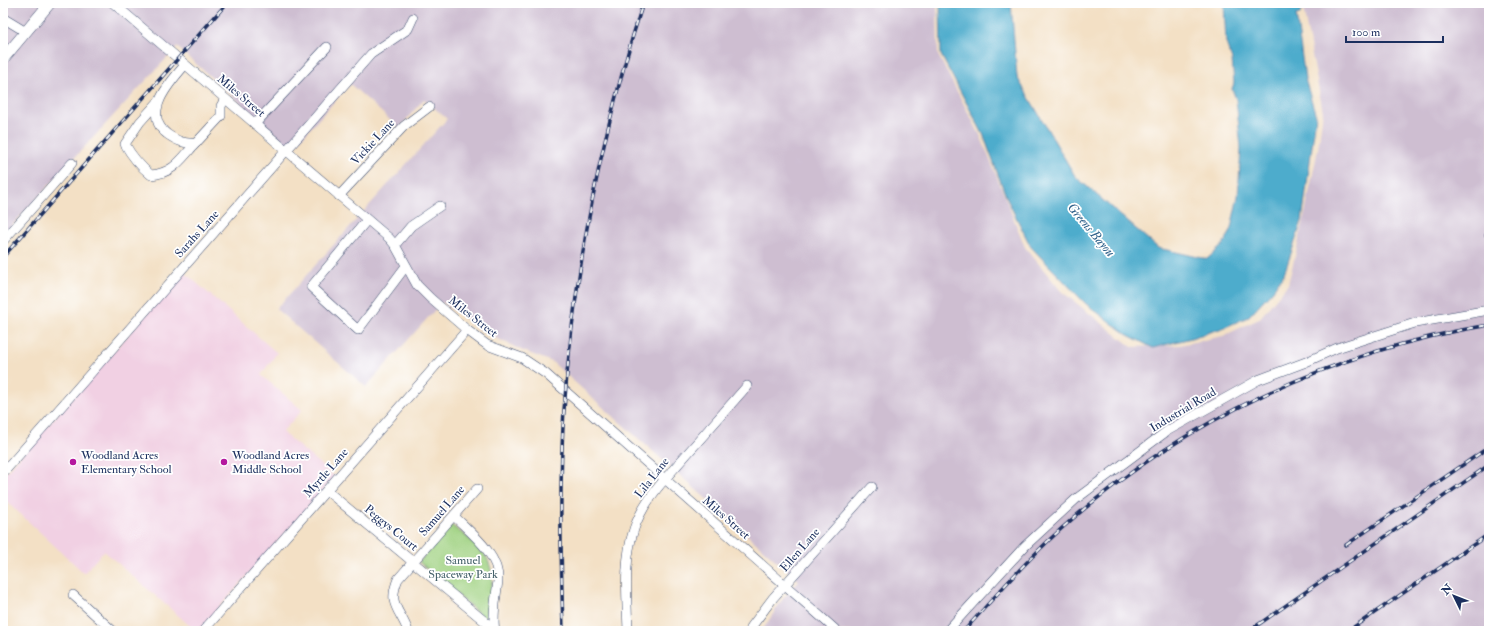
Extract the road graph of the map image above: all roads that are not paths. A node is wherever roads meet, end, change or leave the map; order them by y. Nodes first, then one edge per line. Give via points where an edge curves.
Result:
1 (50, 3) edge
2 (112, 3) edge
3 (3, 18) edge
4 (413, 18) dead end
5 (26, 32) junction
6 (327, 46) dead end
7 (3, 59) edge
8 (185, 65) junction
9 (225, 99) junction
10 (158, 102) junction
11 (429, 107) dead end
12 (255, 124) junction
13 (196, 143) junction
14 (286, 151) junction
15 (72, 163) dead end
16 (339, 196) junction
17 (440, 206) dead end
18 (367, 220) junction
19 (3, 241) edge
20 (394, 245) junction
21 (406, 266) junction
22 (1489, 310) edge
23 (467, 330) junction
24 (747, 386) dead end
25 (3, 473) edge
26 (664, 480) junction
27 (872, 487) dead end
28 (478, 489) dead end
29 (327, 491) junction
30 (454, 516) junction
31 (413, 562) junction
32 (785, 585) junction
33 (72, 595) dead end
34 (495, 630) edge
35 (113, 631) edge
36 (203, 631) edge
37 (408, 631) edge
38 (628, 631) edge
39 (750, 631) edge
40 (837, 631) edge
41 (947, 631) edge

1 - 5 main road
2 - 8 street, Miles Street
3 - 5 street
4 - 14 street, Sarahs Lane via 408,29 371,54
5 - 7 main road
6 - 12 street
8 - 9 street, Miles Street
8 - 10 street
9 - 12 street, Miles Street
9 - 13 street via 221,106 221,116
10 - 13 street via 157,120 164,131 186,144
10 - 13 street via 125,144 140,166 151,175 172,170
11 - 16 street, Vickie Lane via 404,126
12 - 14 street, Miles Street
14 - 16 street, Miles Street
14 - 25 street, Sarahs Lane
15 - 19 street
16 - 18 street, Miles Street
17 - 20 street via 411,226
18 - 20 street, Miles Street
18 - 21 street via 311,287 358,330
20 - 21 street, Miles Street
21 - 23 street, Miles Street via 417,285
22 - 41 street, Industrial Road via 1415,323 1337,348 1258,380 1167,431 1076,498 1025,546
23 - 26 street, Miles Street via 487,345 522,358 537,367
23 - 29 street, Myrtle Lane
24 - 26 street, Lila Lane
26 - 32 street, Miles Street
26 - 38 street, Lila Lane via 646,504 634,529 627,559
27 - 32 street, Ellen Lane
28 - 30 street, Samuel Lane
29 - 31 street, Peggys Court
29 - 36 street, Myrtle Lane
30 - 31 street, Samuel Lane
30 - 34 street via 483,545 493,561 498,579
31 - 34 street, Peggys Court
31 - 37 street, Samuel Lane via 398,579 393,590 394,603
32 - 39 street, Ellen Lane
32 - 40 street, Miles Street
33 - 35 street

